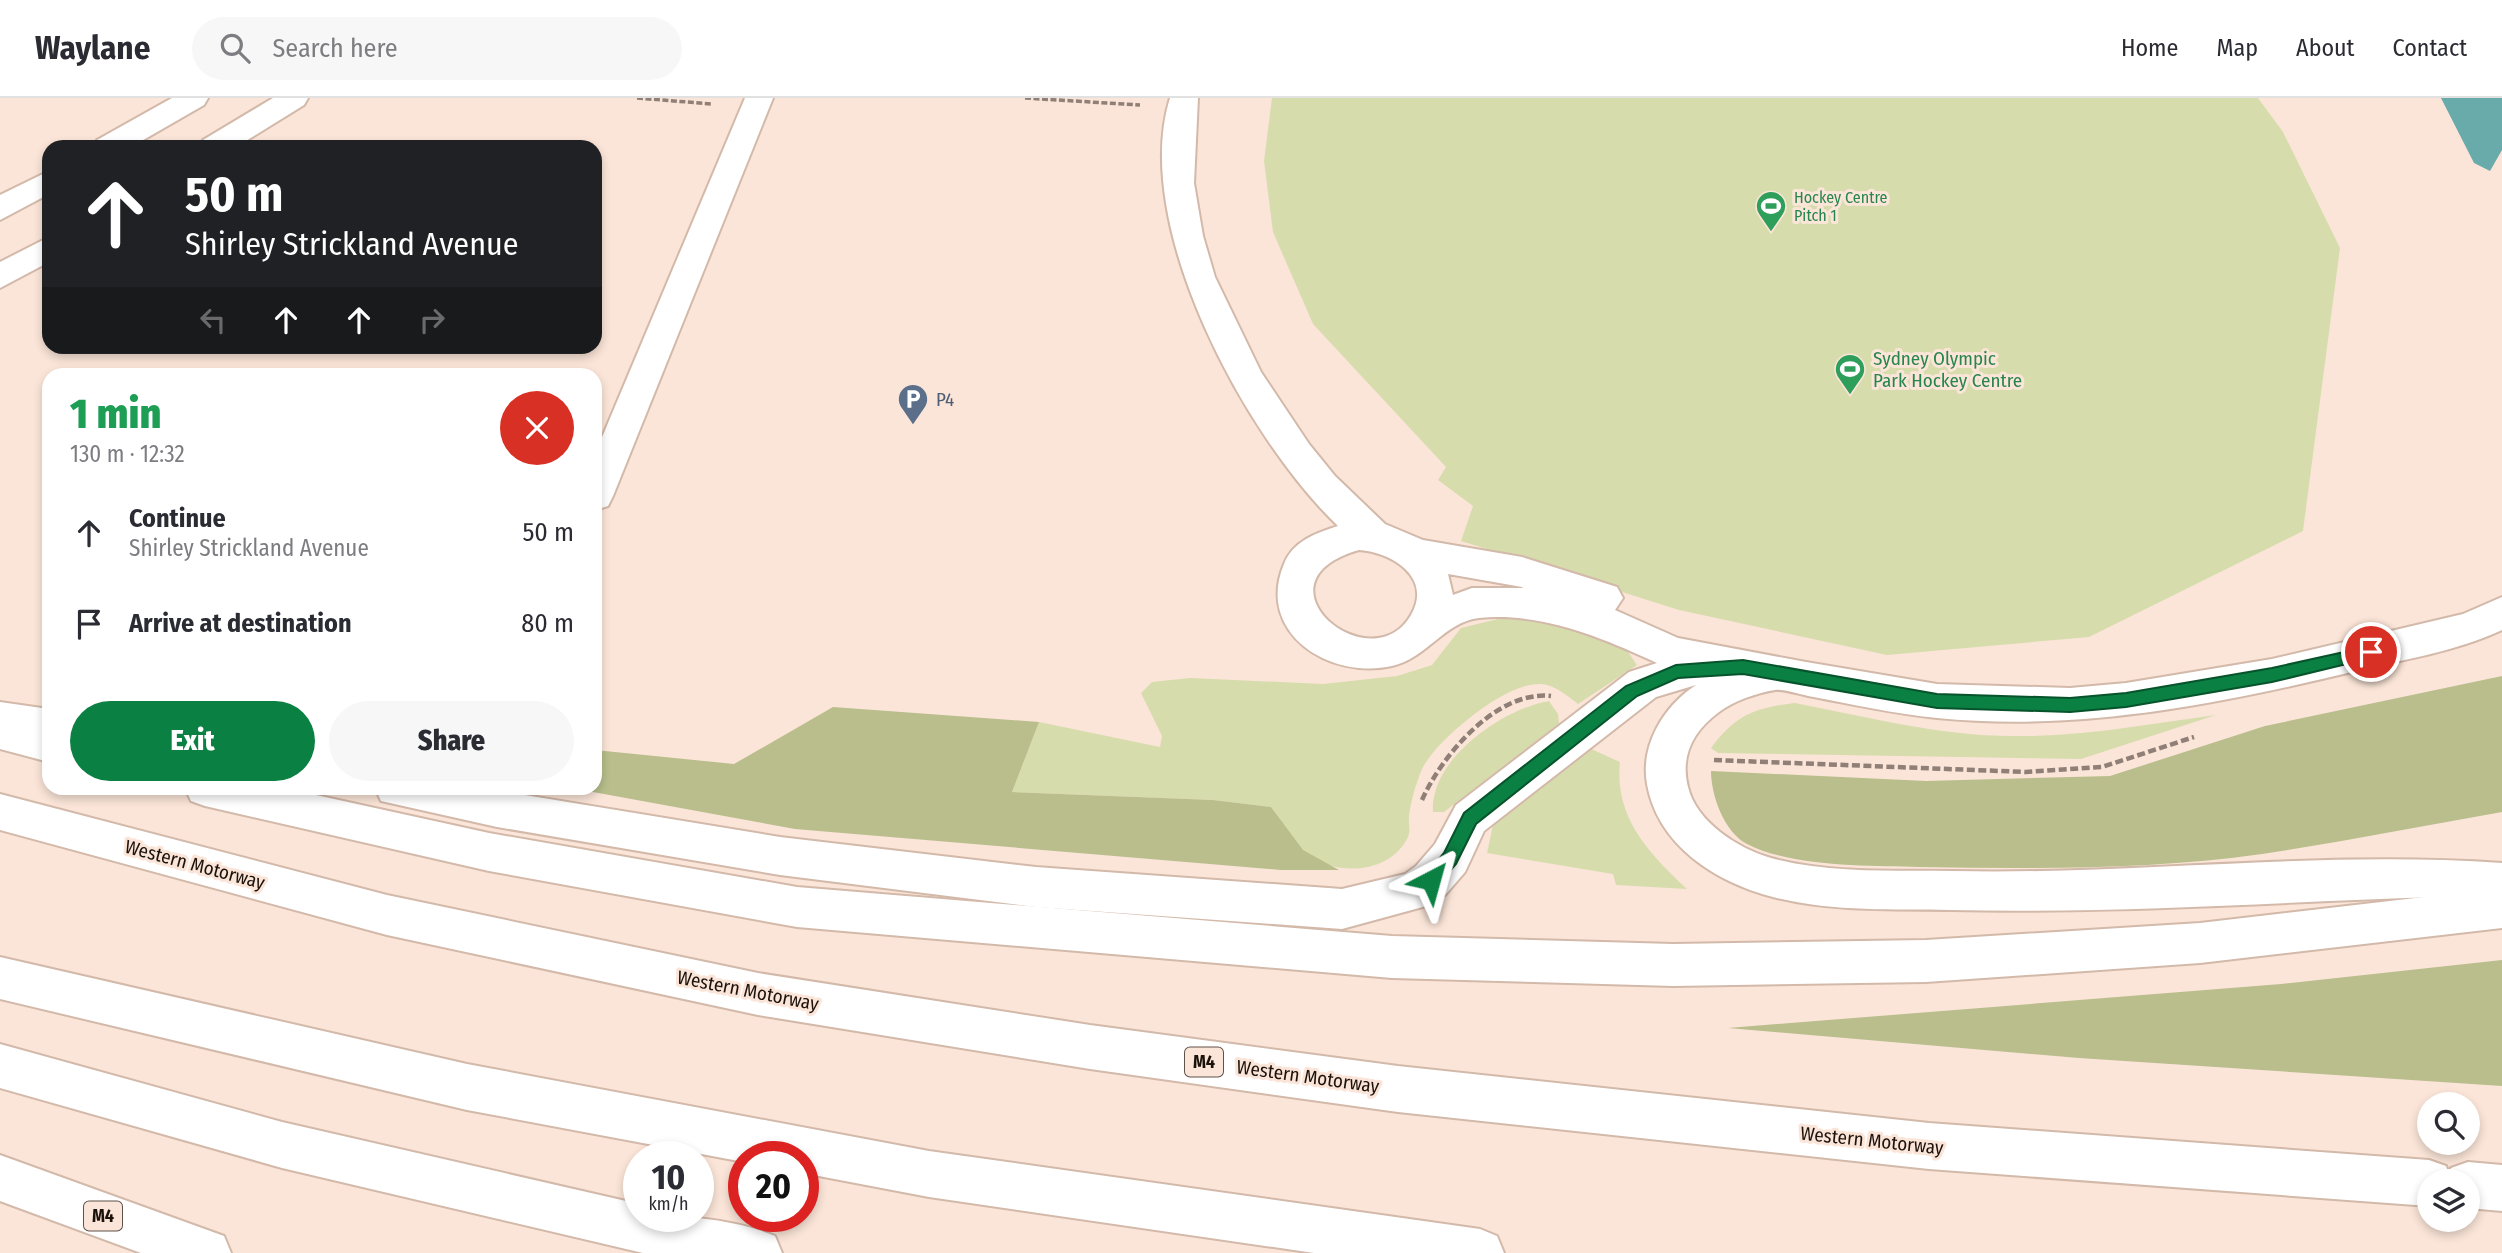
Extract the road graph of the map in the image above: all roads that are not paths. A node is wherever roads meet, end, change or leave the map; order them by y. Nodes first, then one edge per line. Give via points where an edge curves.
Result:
1 (194, 98) edge
2 (294, 98) edge
3 (759, 98) edge
4 (1182, 103) edge
5 (120, 140) edge
6 (225, 140) edge
7 (42, 185) edge
8 (0, 209) edge
9 (42, 252) edge
10 (0, 278) edge
11 (602, 479) edge
12 (1328, 494) junction
13 (1374, 536) junction
14 (1331, 541) junction
15 (1413, 552) junction
16 (2502, 613) edge
17 (1428, 624) junction
18 (1673, 653) junction
19 (1743, 667) junction
20 (1798, 677) junction
21 (0, 719) edge
22 (42, 725) edge
23 (0, 732) edge
24 (42, 743) edge
25 (236, 795) edge
26 (431, 795) edge
27 (0, 812) edge
28 (2502, 883) edge
29 (2502, 908) edge
30 (0, 978) edge
31 (0, 1066) edge
32 (0, 1178) edge
33 (2417, 1182) edge
34 (2480, 1186) edge
35 (2502, 1188) edge
36 (207, 1253) edge
37 (758, 1253) edge
38 (1480, 1253) edge

1 - 5 main road
2 - 6 main road
3 - 11 main road
4 - 12 main road via 1179,191 1199,276 1259,394
7 - 8 main road
9 - 10 main road
12 - 13 main road
12 - 14 main road via 1340,523
13 - 14 main road
13 - 15 main road
14 - 17 main road via 1308,556 1292,587 1301,620 1314,634 1331,646 1373,653 1394,650
15 - 17 main road via 1436,586 1436,606
15 - 18 main road via 1522,572 1588,591 1636,617
16 - 20 main road via 2469,628 2272,675 2098,703 2007,706 1937,701
17 - 18 main road via 1472,603 1525,603 1603,621
18 - 19 main road
19 - 20 main road
19 - 26 main road via 1676,672 1632,691 1470,818 1450,858 1431,880 1415,891 1342,909 1036,887 780,856
20 - 28 main road via 1725,687 1692,710 1665,756 1668,790 1679,815 1721,856 1753,872 1823,886 1983,892 2423,878
21 - 22 main road
23 - 24 main road
25 - 29 main road via 489,852 797,907 1392,957 1673,965 1926,961 2200,943
27 - 33 main road, Western Motorway / M4 via 440,926 758,994 1090,1047 1424,1092 1902,1143
30 - 38 main road via 467,1087 929,1174
31 - 37 main road via 349,1162
32 - 36 main road, M4
34 - 35 main road

